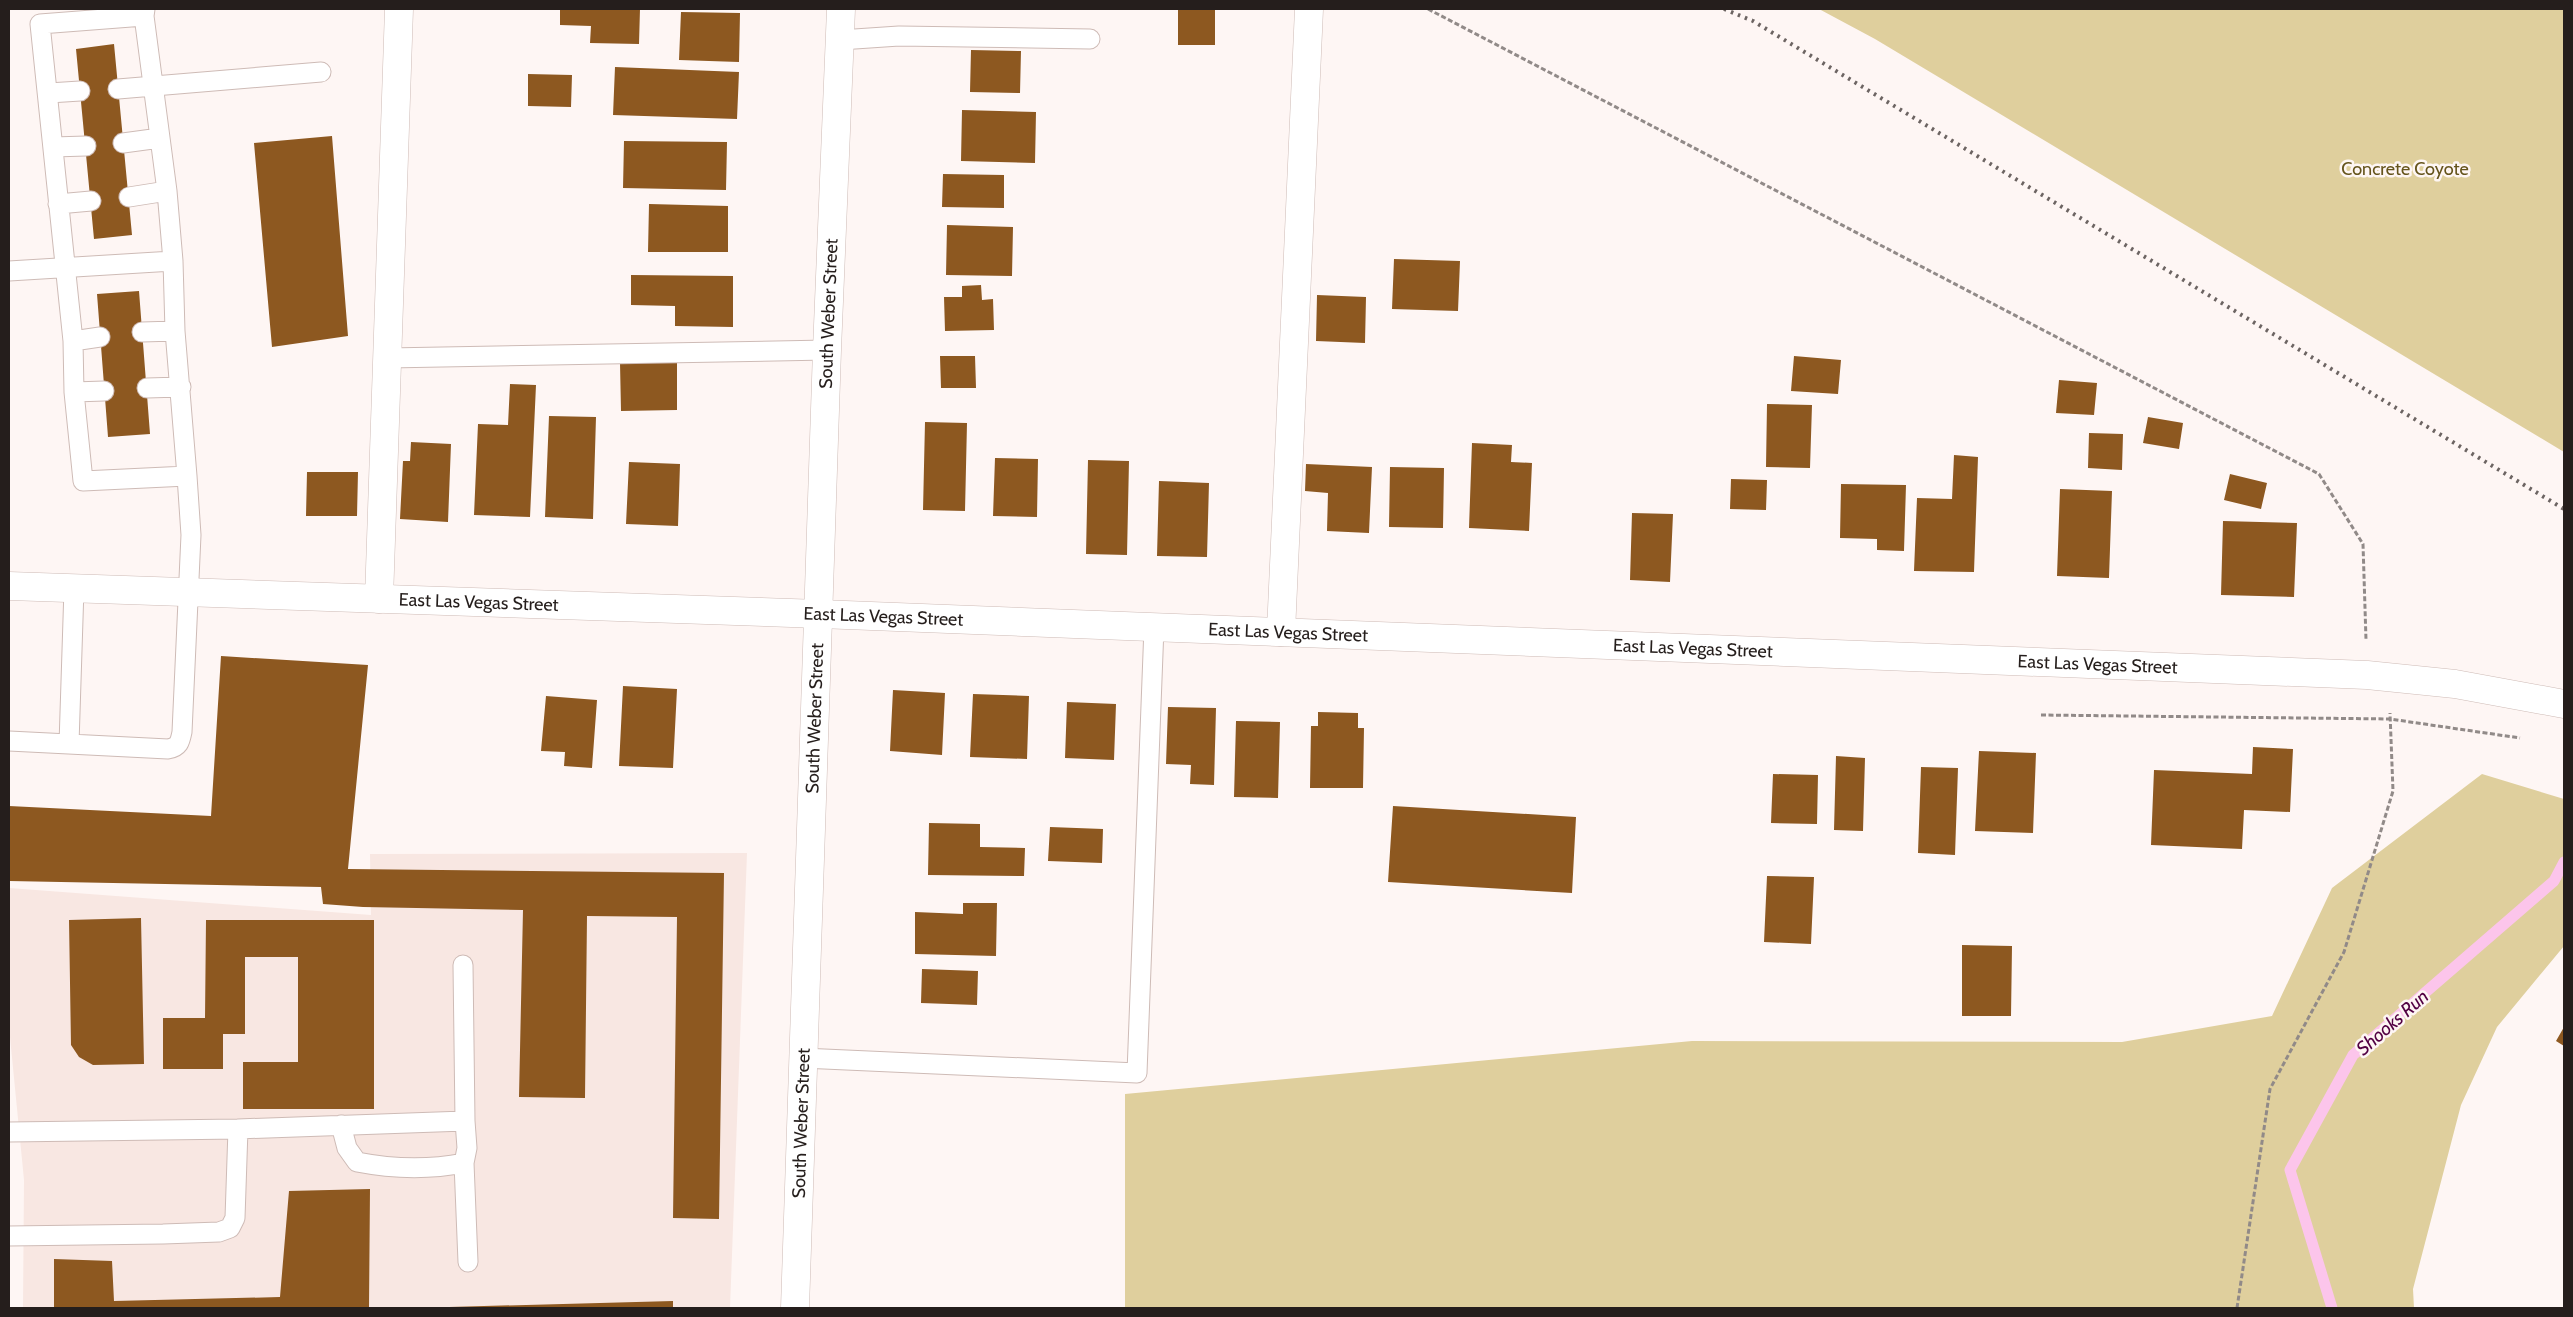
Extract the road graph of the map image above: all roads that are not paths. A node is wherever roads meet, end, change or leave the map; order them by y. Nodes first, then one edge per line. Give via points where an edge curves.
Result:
1 (398, 9) edge
2 (841, 9) edge
3 (1309, 9) edge
4 (145, 12) edge
5 (1090, 39) dead end
6 (840, 40) junction
7 (321, 72) dead end
8 (153, 87) junction
9 (118, 89) dead end
10 (80, 91) dead end
11 (49, 93) junction
12 (160, 138) junction
13 (124, 143) dead end
14 (86, 146) dead end
15 (53, 148) junction
16 (167, 191) junction
17 (129, 197) dead end
18 (91, 200) dead end
19 (58, 204) junction
20 (173, 261) junction
21 (64, 266) junction
22 (9, 271) edge
23 (175, 331) junction
24 (142, 332) dead end
25 (100, 337) dead end
26 (73, 341) junction
27 (827, 350) junction
28 (388, 358) junction
29 (181, 387) junction
30 (146, 388) dead end
31 (104, 391) dead end
32 (74, 392) junction
33 (188, 476) junction
34 (9, 586) edge
35 (74, 588) junction
36 (187, 593) junction
37 (379, 599) junction
38 (820, 614) junction
39 (1154, 627) junction
40 (1281, 632) junction
41 (2564, 704) edge
42 (9, 742) edge
43 (69, 744) junction
44 (463, 965) dead end
45 (802, 1058) junction
46 (465, 1121) junction
47 (341, 1125) junction
48 (238, 1129) junction
49 (9, 1132) edge
50 (464, 1162) junction
51 (9, 1236) edge
52 (468, 1262) dead end
53 (795, 1308) edge

1 - 28 street
2 - 6 street, South Weber Street
3 - 40 street
4 - 8 lane
4 - 11 lane via 40,24
5 - 6 lane via 899,36
6 - 27 street, South Weber Street
7 - 8 lane
8 - 9 lane
8 - 12 lane
10 - 11 lane
11 - 15 lane
12 - 13 lane
12 - 16 lane
14 - 15 lane
15 - 19 lane
16 - 17 lane
16 - 20 lane
18 - 19 lane
19 - 21 lane
20 - 21 lane
20 - 23 lane
21 - 22 lane
21 - 26 lane
23 - 24 lane
23 - 29 lane
25 - 26 lane
26 - 32 lane
27 - 28 lane
27 - 38 street, South Weber Street
28 - 37 street
29 - 30 lane
29 - 33 lane
31 - 32 lane
32 - 33 lane via 83,481
33 - 36 lane via 191,535
34 - 35 street, East Las Vegas Street
35 - 36 street, East Las Vegas Street
35 - 43 lane
36 - 37 street, East Las Vegas Street
36 - 43 lane via 180,743 168,749
37 - 38 street, East Las Vegas Street
38 - 39 street, East Las Vegas Street
38 - 45 street, South Weber Street
39 - 40 street, East Las Vegas Street
39 - 45 lane via 1137,1073
40 - 41 street, East Las Vegas Street via 2378,677 2455,684
42 - 43 lane
44 - 46 lane
45 - 53 street, South Weber Street
46 - 47 lane
46 - 50 lane via 467,1148
47 - 48 lane
47 - 50 lane via 347,1148 357,1162 388,1168 442,1167
48 - 49 lane
48 - 51 lane via 238,1187 235,1218 230,1228 200,1233
50 - 52 lane

